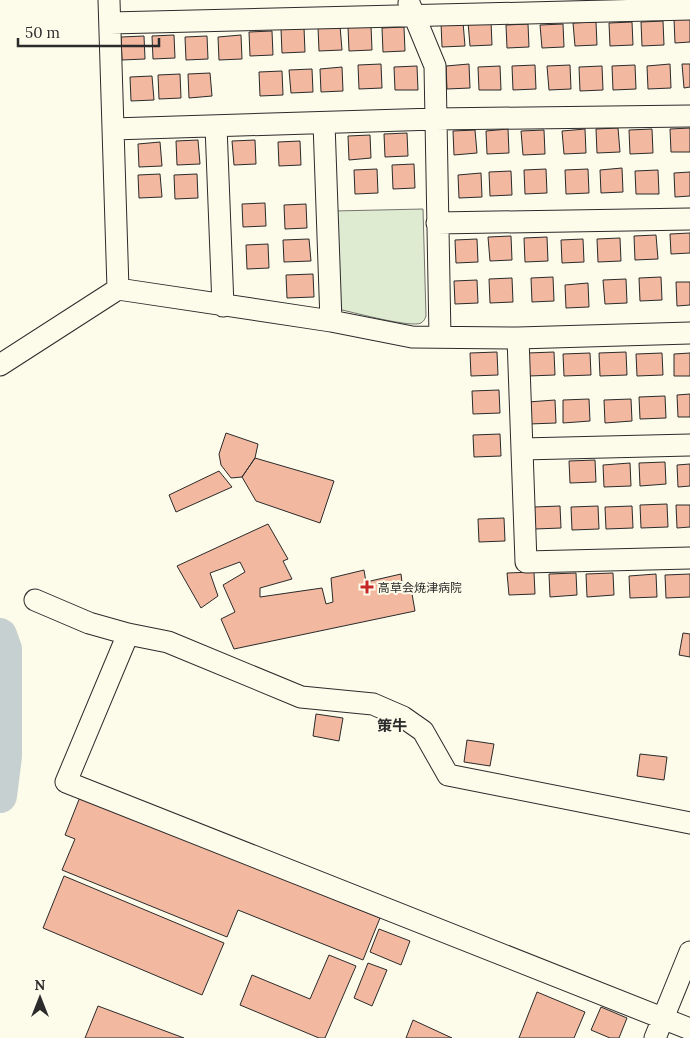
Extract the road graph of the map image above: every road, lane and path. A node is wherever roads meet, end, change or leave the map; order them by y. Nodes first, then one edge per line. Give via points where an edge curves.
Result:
1 (109, 0) edge
2 (411, 7) edge
3 (690, 9) edge
4 (110, 23) junction
5 (690, 116) edge
6 (435, 119) junction
7 (324, 123) junction
8 (216, 126) junction
9 (113, 129) junction
10 (690, 219) edge
11 (437, 223) junction
12 (118, 289) junction
13 (223, 306) junction
14 (331, 321) junction
15 (690, 333) edge
16 (440, 337) junction
17 (518, 338) junction
18 (0, 365) edge
19 (690, 445) edge
20 (522, 448) junction
21 (690, 558) edge
22 (35, 600) dead end
23 (128, 634) junction
24 (690, 823) edge
25 (690, 952) edge
26 (662, 1018) junction
27 (690, 1029) edge
28 (655, 1038) edge

1 - 4 street
2 - 3 street
2 - 4 street
2 - 6 street via 435,66
4 - 9 street
5 - 6 street
6 - 7 street
6 - 11 street
7 - 8 street
7 - 14 street
8 - 9 street
8 - 13 street
9 - 12 street
10 - 11 street
11 - 16 street
12 - 13 street
12 - 18 street
13 - 14 street
14 - 16 street via 412,337
15 - 17 street
16 - 17 street
17 - 20 street
19 - 20 street
20 - 21 street via 526,562
22 - 23 street via 89,623
23 - 24 street via 168,642 301,697 373,704 404,717 423,731 448,775
23 - 26 street via 66,782
25 - 26 street
26 - 27 street
26 - 28 street

